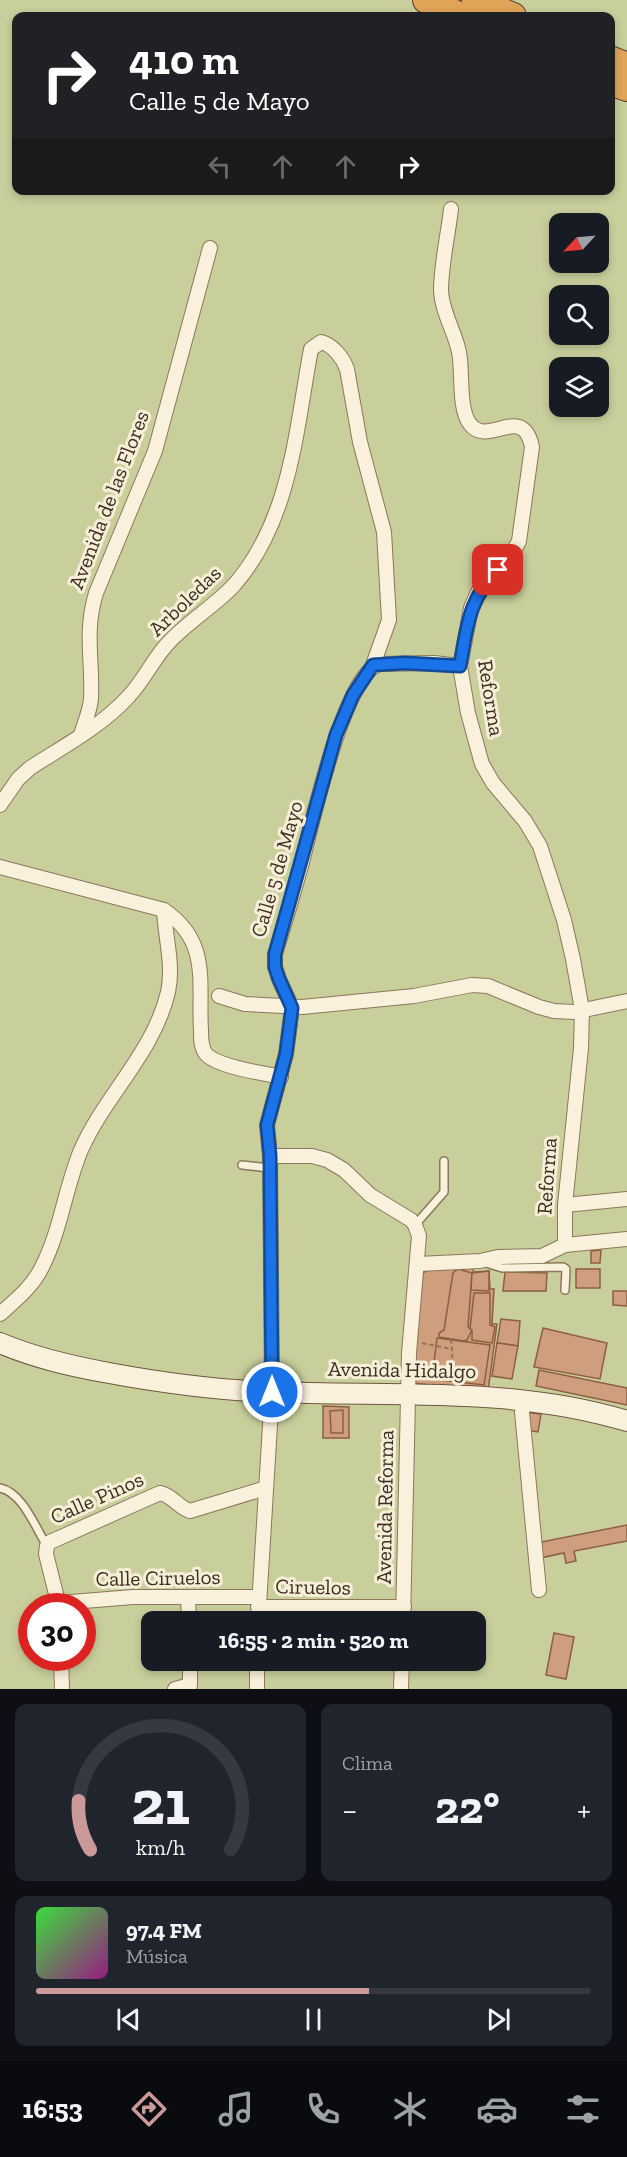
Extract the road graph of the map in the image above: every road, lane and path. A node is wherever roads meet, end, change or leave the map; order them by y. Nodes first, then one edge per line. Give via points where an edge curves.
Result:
1 (426, 0) edge
2 (475, 0) edge
3 (451, 12) edge
4 (504, 12) edge
5 (451, 209) dead end
6 (210, 248) dead end
7 (373, 665) junction
8 (460, 666) junction
9 (81, 735) junction
10 (0, 805) edge
11 (0, 867) edge
12 (164, 910) junction
13 (219, 996) dead end
14 (627, 1001) edge
15 (292, 1008) junction
16 (582, 1010) junction
17 (281, 1077) junction
18 (444, 1161) dead end
19 (270, 1162) junction
20 (242, 1165) dead end
21 (627, 1199) edge
22 (565, 1205) junction
23 (415, 1225) junction
24 (627, 1239) edge
25 (565, 1245) junction
26 (480, 1261) junction
27 (418, 1264) junction
28 (565, 1290) dead end
29 (0, 1314) edge
30 (451, 1339) dead end
31 (410, 1341) junction
32 (0, 1343) edge
33 (451, 1348) junction
34 (455, 1385) dead end
35 (272, 1392) junction
36 (408, 1393) junction
37 (524, 1399) junction
38 (627, 1421) edge
39 (0, 1488) edge
40 (266, 1488) junction
41 (47, 1546) junction
42 (538, 1590) dead end
43 (56, 1593) edge
44 (188, 1597) junction
45 (96, 1601) edge
46 (258, 1602) junction
47 (404, 1607) junction
48 (189, 1611) edge
49 (258, 1611) edge
50 (404, 1611) edge
51 (61, 1671) edge
52 (190, 1671) edge
53 (257, 1671) edge
54 (402, 1671) edge
55 (62, 1689) edge
56 (175, 1689) edge
57 (257, 1689) edge
58 (401, 1689) edge

1 - 3 highway
2 - 4 highway
5 - 8 street, Reforma via 441,292 459,352 465,414 477,430 487,432 516,426 524,429 532,447 519,541 509,560 478,592 471,608
6 - 9 street, Avenida de las Flores via 155,451 90,610 91,701
7 - 8 street
7 - 9 street, Arboledas via 389,620 384,532 362,450 347,369 344,360 321,342 311,349 287,476 265,541 233,586 169,642 131,694
7 - 15 street, Calle 5 de Mayo via 353,695 336,735 275,954 275,967
8 - 16 street, Reforma via 482,764 540,846 564,920
9 - 10 street via 18,778
11 - 12 street
12 - 17 street via 183,926 201,964 201,1041 207,1054 221,1062
12 - 29 street via 171,967 159,1024 81,1150 42,1268 25,1292
13 - 15 street via 245,1004
14 - 16 street
15 - 16 street via 414,996 472,985 488,986 554,1011
15 - 17 street
16 - 22 street, Reforma
17 - 19 street via 267,1125
18 - 23 lane via 444,1192
19 - 20 lane
19 - 23 street via 312,1156 327,1160
19 - 35 street
21 - 22 street
22 - 25 street, Reforma
23 - 27 street, Avenida Reforma via 419,1236
24 - 25 street
25 - 26 street via 542,1256
26 - 27 street
26 - 28 lane via 502,1268 563,1267
27 - 31 street, Avenida Reforma
30 - 33 path
31 - 33 path
31 - 36 street, Avenida Reforma
32 - 35 main road, Avenida Hidalgo via 28,1355 167,1384
33 - 34 path
35 - 36 main road, Avenida Hidalgo
35 - 40 street
36 - 37 main road, Avenida Hidalgo
36 - 47 street, Avenida Reforma
37 - 38 main road, Avenida Hidalgo
37 - 42 street
39 - 41 lane via 17,1496
40 - 41 street, Calle Pinos via 190,1511 166,1494 152,1495
40 - 46 street
41 - 43 street
44 - 45 street, Calle Ciruelos
44 - 46 street, Calle Ciruelos
44 - 48 street
46 - 47 street, Ciruelos
46 - 49 street
47 - 50 street, Avenida Reforma
51 - 55 street
52 - 56 street via 190,1685
53 - 57 street
54 - 58 street

